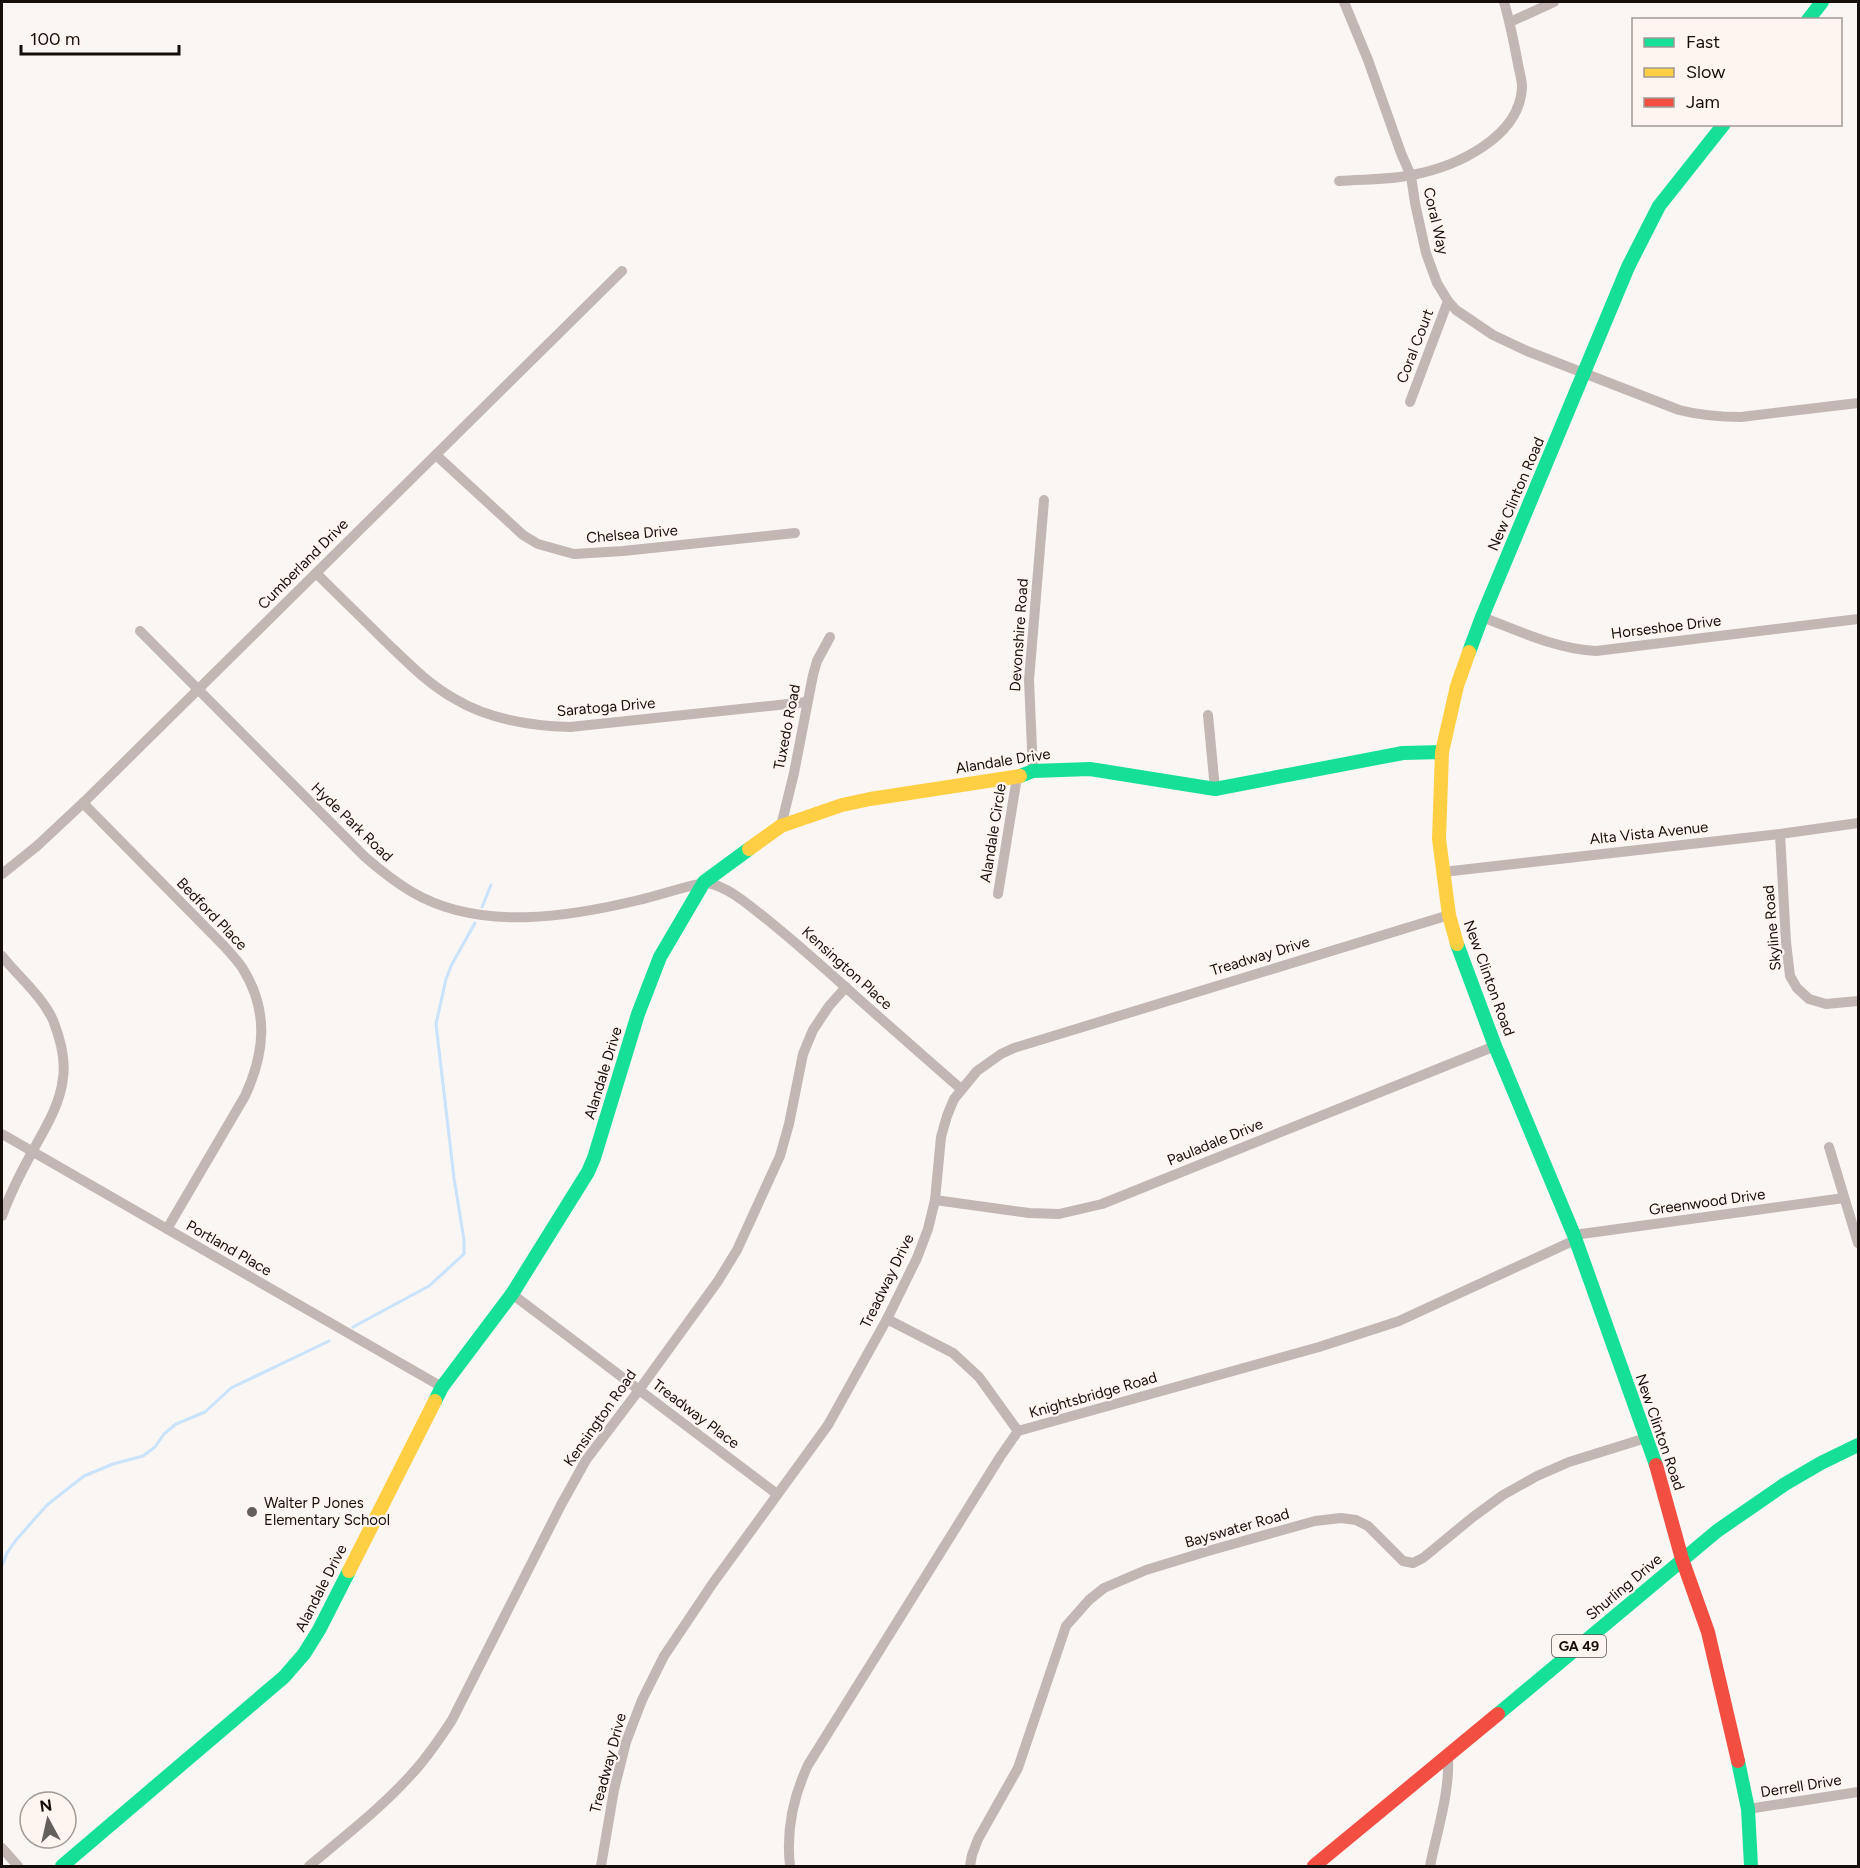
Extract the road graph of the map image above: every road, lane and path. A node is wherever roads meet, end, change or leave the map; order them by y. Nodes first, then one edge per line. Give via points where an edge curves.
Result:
1 (1344, 2) edge
2 (1504, 2) edge
3 (1554, 2) edge
4 (1822, 2) edge
5 (1810, 18) edge
6 (1510, 22) junction
7 (1722, 126) edge
8 (1411, 176) junction
9 (1339, 180) dead end
10 (622, 271) dead end
11 (1448, 301) junction
12 (1584, 373) junction
13 (1410, 402) dead end
14 (1858, 403) edge
15 (436, 454) junction
16 (1044, 500) dead end
17 (795, 533) dead end
18 (316, 573) junction
19 (1482, 617) junction
20 (1858, 619) edge
21 (140, 631) dead end
22 (830, 637) dead end
23 (198, 688) junction
24 (807, 702) junction
25 (1208, 715) dead end
26 (1442, 752) junction
27 (1033, 771) junction
28 (1017, 777) junction
29 (1215, 789) junction
30 (83, 803) junction
31 (1858, 823) edge
32 (781, 826) junction
33 (1780, 834) junction
34 (1443, 872) junction
35 (2, 874) edge
36 (704, 882) junction
37 (998, 894) dead end
38 (1449, 915) junction
39 (2, 956) edge
40 (846, 987) junction
41 (1858, 1001) edge
42 (1495, 1046) junction
43 (961, 1089) junction
44 (2, 1134) edge
45 (1829, 1147) dead end
46 (32, 1152) junction
47 (1844, 1198) junction
48 (935, 1200) junction
49 (2, 1216) edge
50 (166, 1229) junction
51 (1574, 1238) junction
52 (1858, 1243) edge
53 (512, 1294) junction
54 (887, 1319) junction
55 (442, 1387) junction
56 (639, 1390) junction
57 (1018, 1431) junction
58 (1646, 1438) junction
59 (1858, 1445) edge
60 (777, 1494) junction
61 (1682, 1559) junction
62 (1448, 1756) junction
63 (1858, 1792) edge
64 (1748, 1809) junction
65 (2, 1848) edge
66 (18, 1866) edge
67 (62, 1866) edge
68 (309, 1866) edge
69 (601, 1866) edge
70 (790, 1866) edge
71 (970, 1866) edge
72 (1314, 1866) edge
73 (1430, 1866) edge
74 (1751, 1866) edge

1 - 8 street, Coral Way
2 - 6 street
3 - 6 street
4 - 5 street
6 - 8 street via 1522,86 1511,120 1478,150
7 - 12 street, New Clinton Road via 1659,206 1628,267
8 - 9 street
8 - 11 street, Coral Way via 1426,254
10 - 15 street, Cumberland Drive
11 - 12 street, Coral Way via 1493,335
11 - 13 street, Coral Court
12 - 14 street via 1679,410 1723,417
12 - 19 street, New Clinton Road
15 - 17 street, Chelsea Drive via 523,535 538,544 574,554
15 - 18 street, Cumberland Drive
16 - 27 street, Devonshire Road via 1029,680
18 - 23 street, Cumberland Drive
18 - 24 street, Saratoga Drive via 437,688 457,701 521,724 570,727
19 - 20 street, Horseshoe Drive via 1561,646 1596,651
19 - 26 street, New Clinton Road via 1457,686
21 - 23 street, Hyde Park Road
22 - 24 street, Tuxedo Road via 817,661
23 - 30 street, Cumberland Drive
23 - 36 street, Hyde Park Road via 365,857 386,875 439,904 490,917 549,915 634,902
24 - 32 street, Tuxedo Road
25 - 29 street
26 - 29 street, Alandale Drive via 1403,753
26 - 34 street, New Clinton Road via 1439,821
27 - 28 street, Alandale Drive
27 - 29 street, Alandale Drive via 1090,770
28 - 32 street, Alandale Drive via 870,799
28 - 37 street, Alandale Circle
30 - 35 street, Cumberland Drive
30 - 50 street, Bedford Place via 243,969 255,995 261,1023 260,1059 245,1096
31 - 33 street, Alta Vista Avenue
32 - 36 street, Alandale Drive
33 - 34 street, Alta Vista Avenue
33 - 41 street, Skyline Road via 1790,976 1809,999 1826,1004
34 - 38 street, New Clinton Road
36 - 40 street, Kensington Place via 724,888 744,902
36 - 53 street, Alandale Drive via 660,957 648,986 594,1158
38 - 42 street, New Clinton Road
38 - 43 street, Treadway Drive via 1014,1048 985,1064
39 - 46 street via 39,999 52,1019 62,1048 63,1080 56,1106
40 - 43 street, Kensington Place
40 - 56 street, Kensington Road via 813,1030 803,1054 780,1156 737,1250
42 - 48 street, Pauladale Drive via 1084,1210 1029,1213
42 - 51 street, New Clinton Road
43 - 48 street, Treadway Drive via 941,1137
44 - 46 street, Portland Place
45 - 47 street
46 - 49 street
46 - 50 street, Portland Place
47 - 51 street, Greenwood Drive
47 - 52 street
48 - 54 street, Treadway Drive via 917,1258
50 - 55 street, Portland Place
51 - 57 street, Knightsbridge Road via 1399,1322
51 - 58 street, New Clinton Road
53 - 55 street, Alandale Drive
53 - 56 street, Treadway Place
54 - 57 street via 953,1353 979,1377
54 - 60 street, Treadway Drive via 828,1425
55 - 67 street, Alandale Drive via 304,1654 284,1677
56 - 60 street, Treadway Place
56 - 68 street, Kensington Road via 586,1460 462,1701 434,1747 381,1806
57 - 70 street, Knightsbridge Road via 808,1765 792,1812
58 - 61 street, New Clinton Road
58 - 71 street, Bayswater Road via 1537,1476 1503,1495 1413,1563 1403,1561 1368,1526 1341,1518 1315,1521 1146,1569 1104,1588 1066,1626 1018,1768 978,1839
59 - 61 street, Shurling Drive / GA 49 via 1779,1486
60 - 69 street, Treadway Drive via 664,1656 642,1700 614,1791
61 - 62 street, Shurling Drive / GA 49
61 - 64 street, New Clinton Road via 1708,1632
62 - 72 street, Shurling Drive / GA 49
62 - 73 street via 1447,1789
63 - 64 street, Derrell Drive
64 - 74 street, New Clinton Road
65 - 66 street

